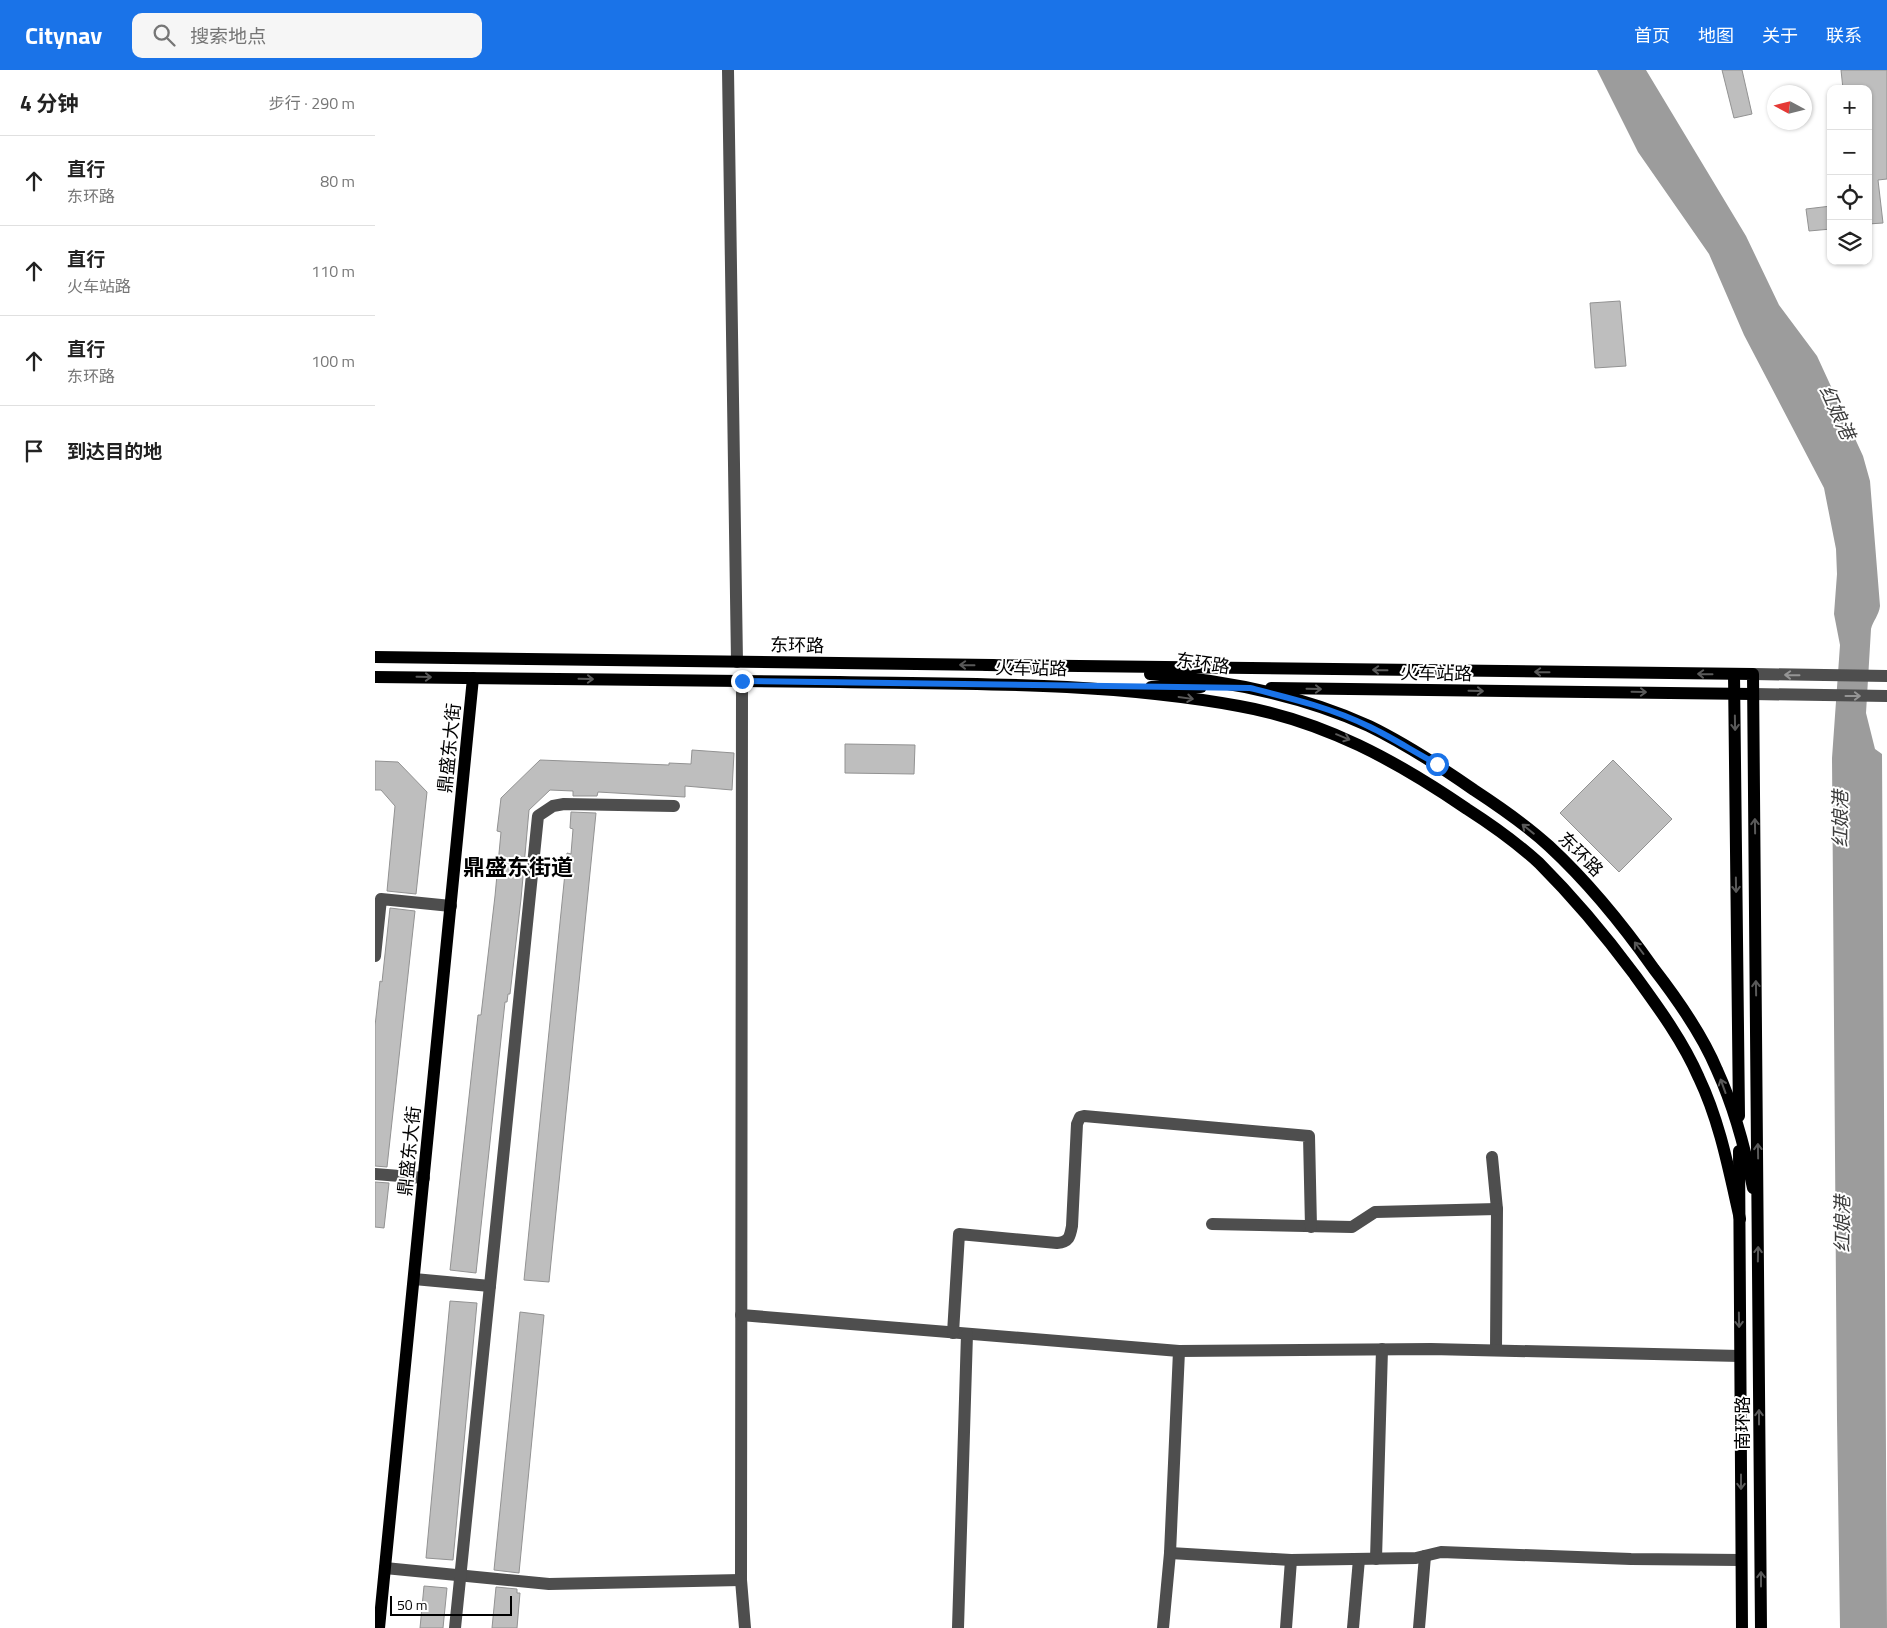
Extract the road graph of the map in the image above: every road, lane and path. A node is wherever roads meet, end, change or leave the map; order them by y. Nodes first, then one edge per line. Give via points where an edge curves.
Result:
1 (728, 70) edge
2 (375, 657) edge
3 (737, 662) junction
4 (986, 665) junction
5 (1734, 674) junction
6 (1753, 674) junction
7 (1881, 676) edge
8 (375, 677) edge
9 (473, 678) junction
10 (742, 681) junction
11 (985, 684) junction
12 (1250, 688) junction
13 (1734, 694) junction
14 (1753, 694) junction
15 (1882, 696) edge
16 (674, 806) dead end
17 (451, 906) junction
18 (375, 956) edge
19 (1739, 1132) junction
20 (1492, 1157) dead end
21 (375, 1174) edge
22 (424, 1178) junction
23 (1497, 1209) junction
24 (1759, 1217) junction
25 (1740, 1219) junction
26 (1212, 1224) dead end
27 (1311, 1227) junction
28 (414, 1279) junction
29 (490, 1286) junction
30 (741, 1315) junction
31 (953, 1333) junction
32 (967, 1334) junction
33 (1382, 1349) junction
34 (1496, 1350) junction
35 (1179, 1352) junction
36 (1740, 1356) junction
37 (1170, 1553) junction
38 (1425, 1556) junction
39 (1359, 1559) junction
40 (1376, 1559) junction
41 (1291, 1560) junction
42 (1741, 1560) junction
43 (385, 1568) junction
44 (460, 1576) junction
45 (741, 1580) junction
46 (379, 1586) edge
47 (379, 1628) edge
48 (455, 1628) edge
49 (745, 1628) edge
50 (958, 1628) edge
51 (1163, 1628) edge
52 (1286, 1628) edge
53 (1353, 1628) edge
54 (1419, 1628) edge
55 (1742, 1628) edge
56 (1761, 1628) edge

1 - 3 street
2 - 3 main road, 东环路
4 -> 3 main road, 东环路
5 -> 4 main road, 火车站路
4 - 12 main road, 东环路 via 1161,675
5 - 6 main road, 火车站路
5 - 13 main road
7 -> 6 street, 火车站路
6 - 14 main road
8 -> 9 main road, 东环路
9 -> 10 main road, 东环路
9 - 17 main road, 鼎盛东大街
10 - 11 main road, 东环路
10 - 30 street
11 - 12 main road, 火车站路
11 -> 25 main road, 东环路 via 1159,694 1241,706 1287,718 1361,744 1427,781 1495,828 1536,861 1568,893 1622,957 1667,1020 1707,1095 1725,1152
12 -> 13 main road, 火车站路
19 -> 12 main road, 东环路 via 1718,1070 1683,1010 1607,907 1549,846 1507,812 1437,764 1369,726
13 - 14 main road, 火车站路
13 -> 19 main road
14 -> 15 street, 火车站路
24 -> 14 main road
16 - 29 street via 563,804 553,806 538,816
17 - 18 street via 381,899
17 - 22 main road, 鼎盛东大街
19 - 24 main road, 东环路
19 - 25 main road
20 - 23 street
21 - 22 street
22 - 28 main road, 鼎盛东大街
23 - 27 street via 1375,1212 1351,1226
23 - 34 street
56 -> 24 main road, 南环路
25 -> 36 main road, 南环路
26 - 27 street
27 - 31 street via 1309,1136 1080,1117 1070,1237 1057,1243 959,1234
28 - 29 street
28 - 43 main road, 鼎盛东大街
29 - 44 street
30 - 31 street
30 - 45 street
31 - 32 street
32 - 35 street
32 - 50 street
33 - 34 street
33 - 35 street
33 - 40 street
34 - 36 street
35 - 37 street
36 -> 42 main road, 南环路
37 - 41 street
37 - 51 street
38 - 40 street
38 - 42 street via 1441,1552
38 - 54 street
39 - 40 street
39 - 41 street
39 - 53 street
41 - 52 street
42 - 55 main road, 南环路
43 - 44 street
43 - 46 main road, 鼎盛东大街
44 - 45 street via 549,1584
44 - 48 street
45 - 49 street
46 - 47 main road, 鼎盛东大街

